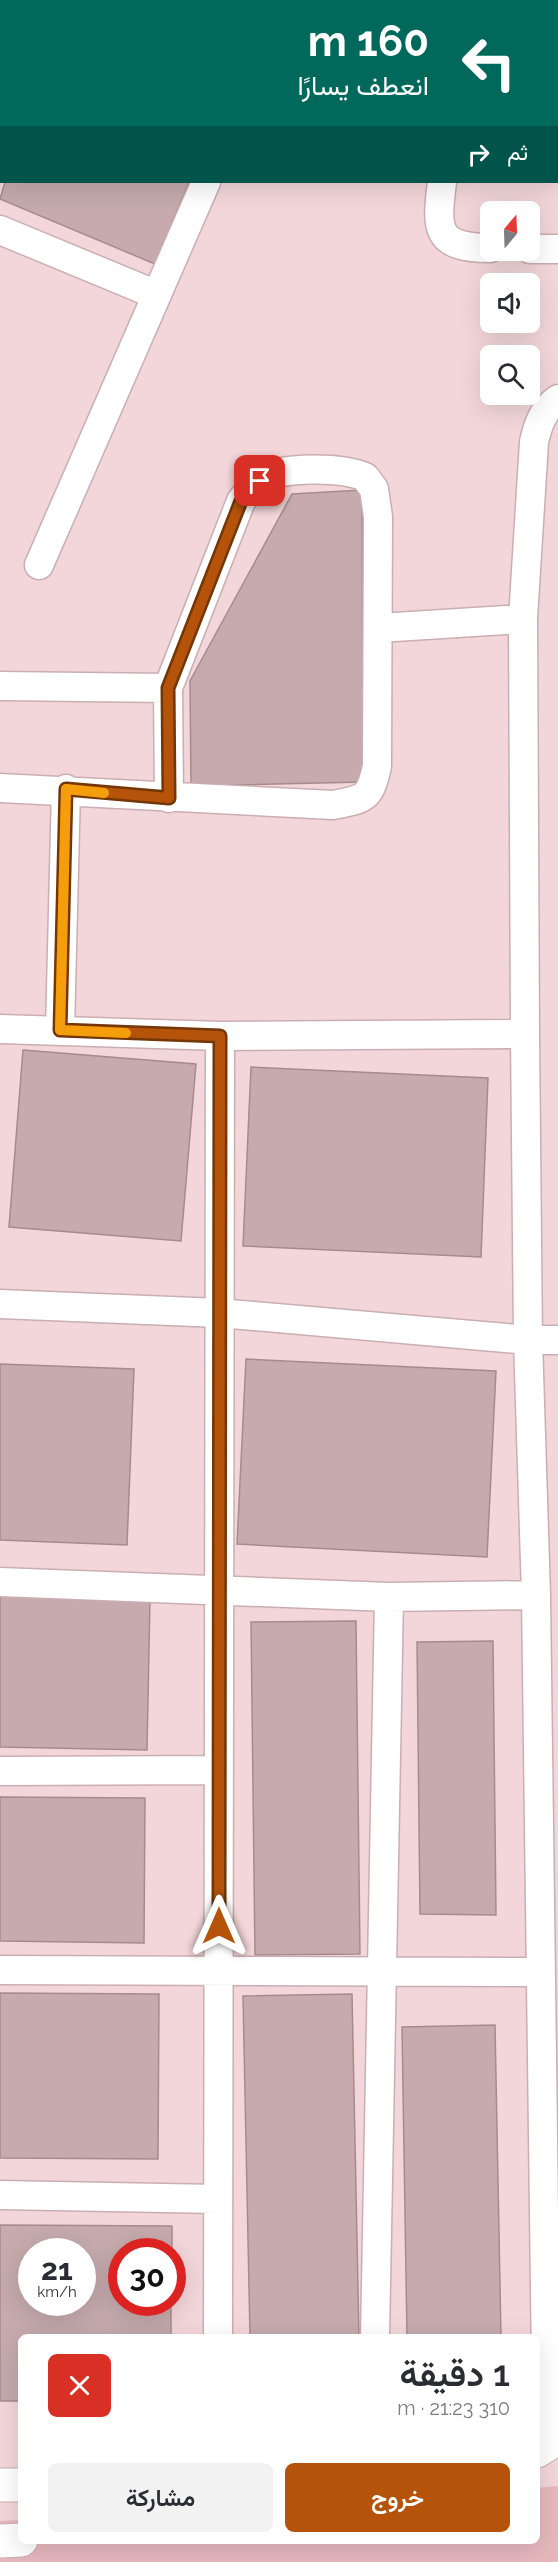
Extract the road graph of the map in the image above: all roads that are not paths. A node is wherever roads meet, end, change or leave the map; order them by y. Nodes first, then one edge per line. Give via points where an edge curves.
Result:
1 (206, 183) edge
2 (442, 183) edge
3 (0, 230) edge
4 (480, 247) edge
5 (540, 249) edge
6 (558, 249) edge
7 (157, 295) junction
8 (558, 399) edge
9 (39, 565) dead end
10 (522, 619) junction
11 (379, 628) junction
12 (0, 686) edge
13 (168, 688) junction
14 (0, 788) edge
15 (66, 789) junction
16 (169, 798) junction
17 (0, 1029) edge
18 (60, 1030) junction
19 (525, 1034) junction
20 (220, 1036) junction
21 (0, 1304) edge
22 (219, 1313) junction
23 (528, 1340) junction
24 (558, 1340) edge
25 (0, 1582) edge
26 (219, 1591) junction
27 (536, 1595) junction
28 (389, 1597) junction
29 (219, 1770) junction
30 (0, 1771) edge
31 (0, 1970) edge
32 (218, 1971) junction
33 (381, 1971) junction
34 (539, 1972) junction
35 (0, 2195) edge
36 (218, 2199) junction
37 (218, 2334) edge
38 (375, 2334) edge
39 (547, 2445) edge
40 (0, 2485) edge
41 (18, 2485) edge
42 (18, 2540) edge
43 (0, 2541) edge

1 - 7 street
2 - 4 street via 437,218 441,231 459,246
3 - 7 street
5 - 6 street
7 - 9 street
8 - 10 street via 543,415 534,442
10 - 11 street
10 - 19 street
11 - 13 street via 378,517 369,481 355,472 339,470 270,476 241,501
11 - 16 street via 376,766 367,795 333,805
12 - 13 street
13 - 16 street
14 - 15 street
15 - 16 street
15 - 18 street
17 - 18 street
18 - 20 street
19 - 20 street
19 - 23 street
20 - 22 street
21 - 22 street
22 - 23 street
22 - 26 street
23 - 24 street
23 - 27 street
25 - 26 street
26 - 28 street
26 - 29 street
27 - 28 street
27 - 34 street
28 - 33 street
29 - 30 street
29 - 32 street
31 - 32 street
32 - 33 street
32 - 36 street
33 - 34 street
33 - 38 street
34 - 39 street
35 - 36 street
36 - 37 street
40 - 41 street
42 - 43 street

